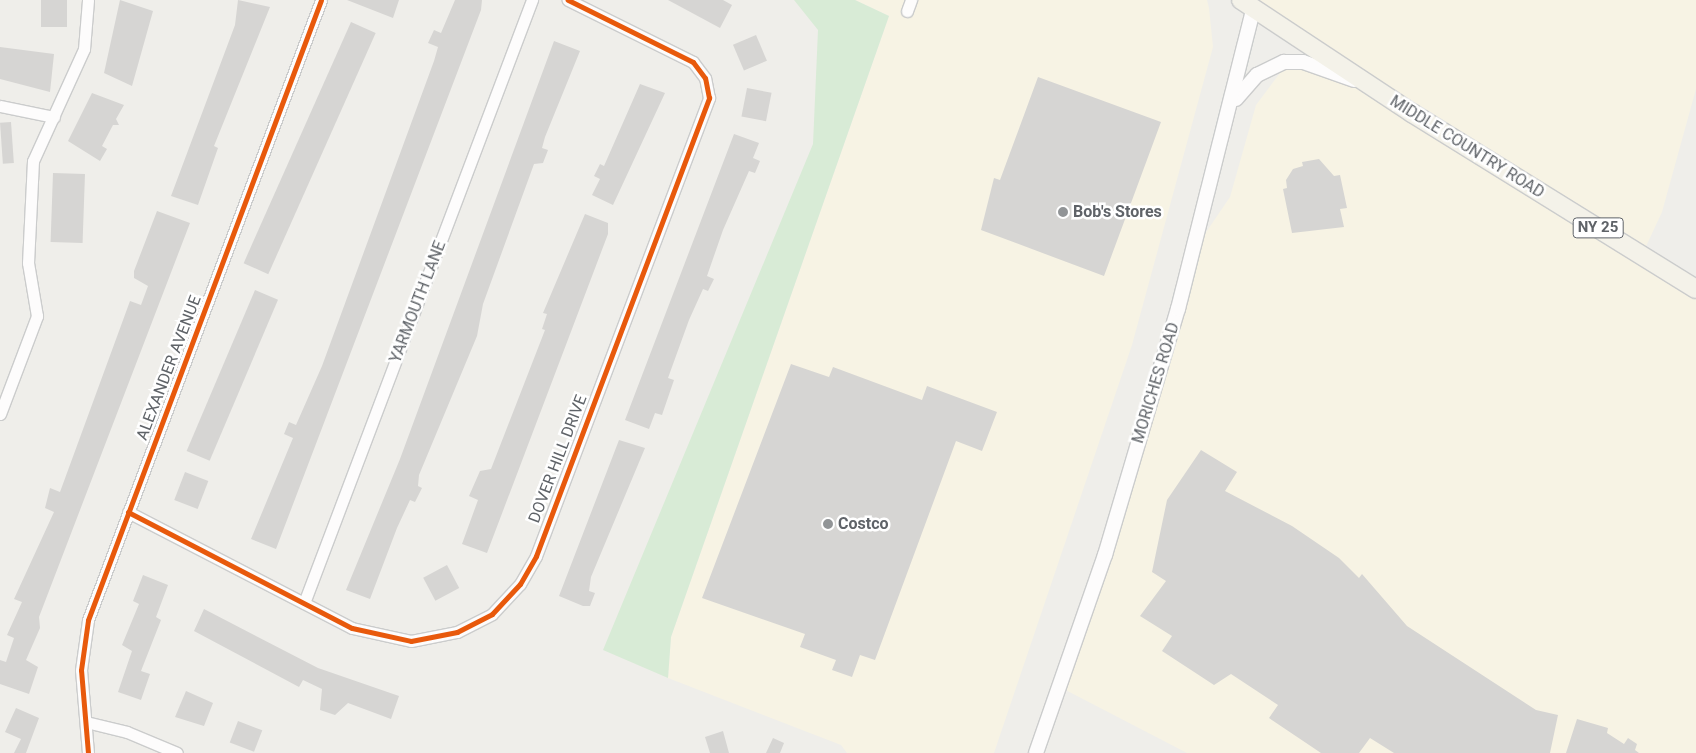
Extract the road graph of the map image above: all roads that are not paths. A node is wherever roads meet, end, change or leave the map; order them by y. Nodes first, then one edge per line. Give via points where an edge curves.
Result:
1 (88, 0) edge
2 (321, 0) edge
3 (532, 0) edge
4 (568, 0) edge
5 (912, 0) edge
6 (1250, 2) edge
7 (907, 11) dead end
8 (1375, 88) junction
9 (0, 106) edge
10 (1230, 108) junction
11 (54, 117) junction
12 (1696, 289) edge
13 (0, 414) edge
14 (128, 512) junction
15 (304, 603) junction
16 (86, 722) junction
17 (88, 753) edge
18 (177, 753) edge
19 (1036, 753) edge

1 - 11 street via 84,49
2 - 14 street, ALEXANDER AVENUE
3 - 15 street, YARMOUTH LANE
4 - 15 street, DOVER HILL DRIVE via 693,62 705,78 709,98 536,556 520,584 492,614 457,632 411,641 352,628
5 - 7 street
6 - 8 main road, MIDDLE COUNTRY ROAD / NY 25
6 - 10 street, MORICHES ROAD
8 - 10 street via 1303,62 1284,62 1270,66 1243,86
8 - 12 main road, MIDDLE COUNTRY ROAD / NY 25
9 - 11 street
10 - 19 street, MORICHES ROAD via 1178,309 1105,555
11 - 13 street via 33,161 28,263 37,316
14 - 15 street, DOVER HILL DRIVE
14 - 16 street, ALEXANDER AVENUE via 88,620 81,670
16 - 17 street, ALEXANDER AVENUE
16 - 18 street via 127,732

